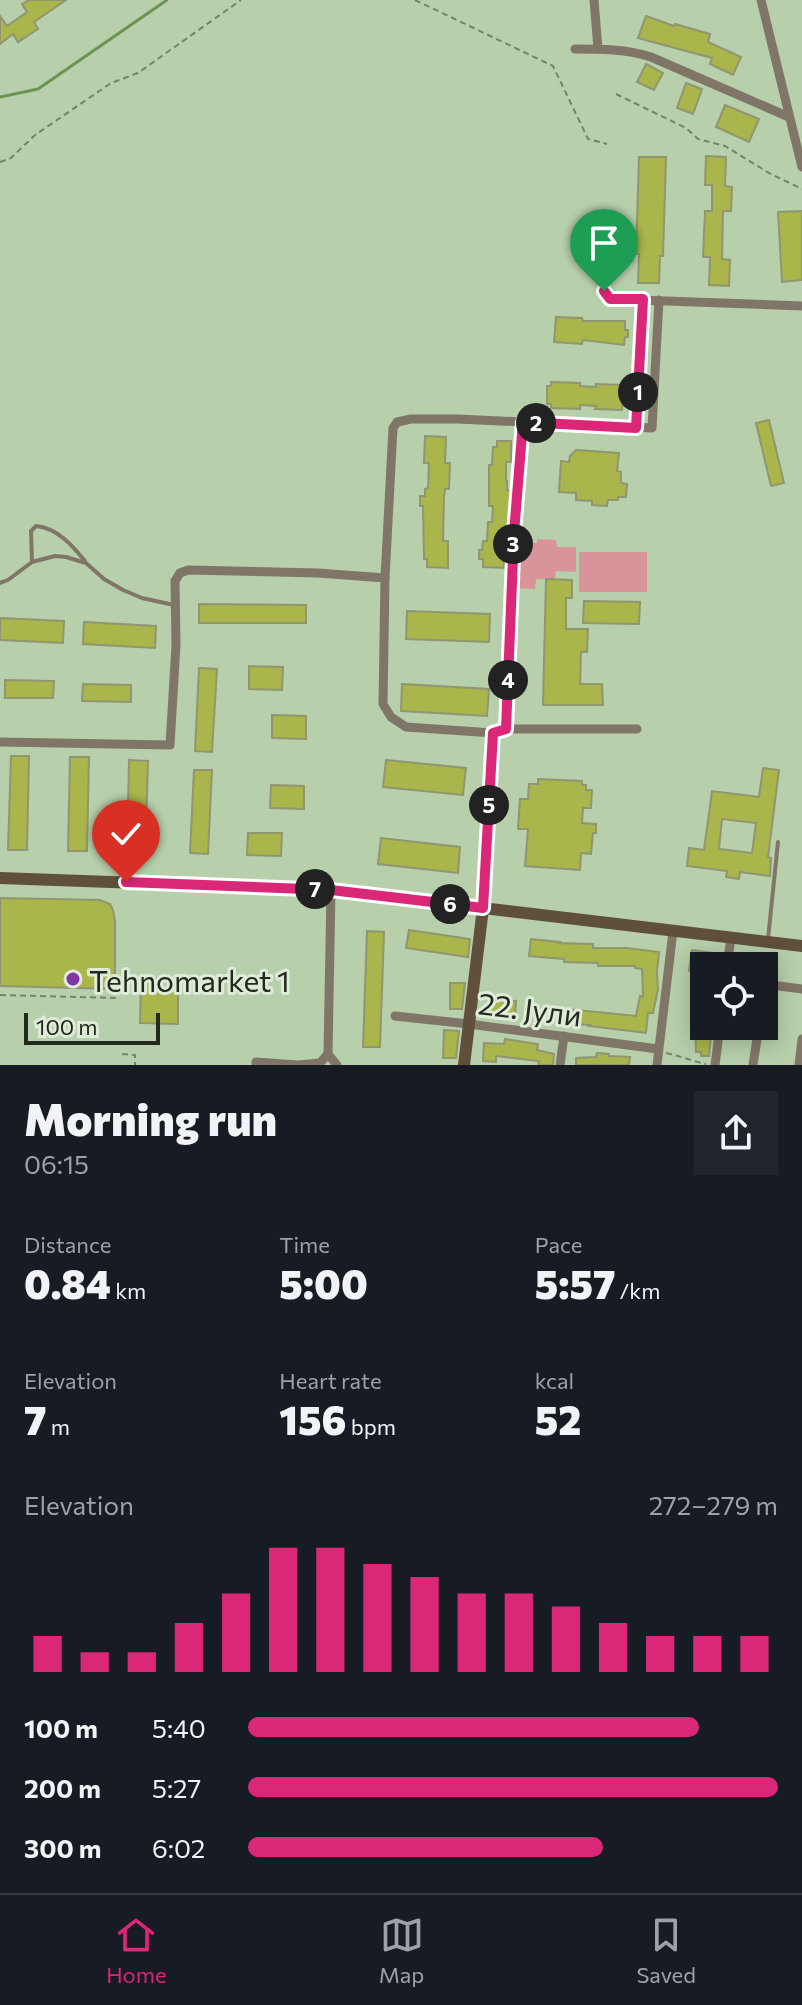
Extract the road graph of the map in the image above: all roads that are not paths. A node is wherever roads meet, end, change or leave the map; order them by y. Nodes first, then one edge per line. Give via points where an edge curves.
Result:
1 (594, 0) edge
2 (761, 0) edge
3 (575, 49) dead end
4 (598, 49) junction
5 (789, 117) junction
6 (802, 167) edge
7 (604, 291) dead end
8 (643, 299) junction
9 (659, 300) junction
10 (802, 306) edge
11 (636, 428) junction
12 (32, 562) junction
13 (86, 563) junction
14 (385, 578) junction
15 (0, 583) edge
16 (175, 605) junction
17 (637, 729) dead end
18 (493, 733) junction
19 (0, 742) edge
20 (778, 842) dead end
21 (0, 878) edge
22 (331, 890) junction
23 (483, 908) junction
24 (673, 931) junction
25 (731, 938) junction
26 (767, 942) junction
27 (802, 946) edge
28 (729, 952) edge
29 (778, 986) edge
30 (802, 989) edge
31 (395, 1016) dead end
32 (469, 1024) junction
33 (564, 1036) junction
34 (802, 1039) edge
35 (717, 1040) edge
36 (757, 1040) edge
37 (658, 1049) junction
38 (328, 1054) junction
39 (256, 1065) edge
40 (298, 1065) edge
41 (337, 1065) edge
42 (464, 1065) edge
43 (560, 1065) edge
44 (657, 1065) edge
45 (712, 1065) edge
46 (753, 1065) edge
47 (799, 1065) edge

1 - 4 street
2 - 5 street
3 - 4 street
4 - 5 street via 651,57
5 - 6 street
7 - 8 street via 610,299
8 - 9 street
8 - 11 street
9 - 10 street
9 - 11 street via 652,428
11 - 14 street via 397,422
12 - 13 lane via 55,556
12 - 13 lane via 31,531 36,526 63,538
12 - 15 lane
13 - 16 lane via 123,590
14 - 16 street via 188,570 175,581
14 - 18 street via 383,704 391,717 406,727
16 - 19 street via 170,745
17 - 18 street
18 - 23 street
20 - 26 lane
21 - 22 street
22 - 23 street
22 - 38 street
23 - 24 street
23 - 32 street
24 - 25 street
24 - 37 street
25 - 26 street
25 - 28 street
26 - 27 street
29 - 30 street
31 - 32 street, 22. Јули
32 - 33 street, 22. Јули
32 - 42 street
33 - 37 street, 22. Јули
33 - 43 street
34 - 47 street
35 - 45 street
36 - 46 street
37 - 44 street
38 - 40 street via 320,1063
38 - 41 street
39 - 40 street

